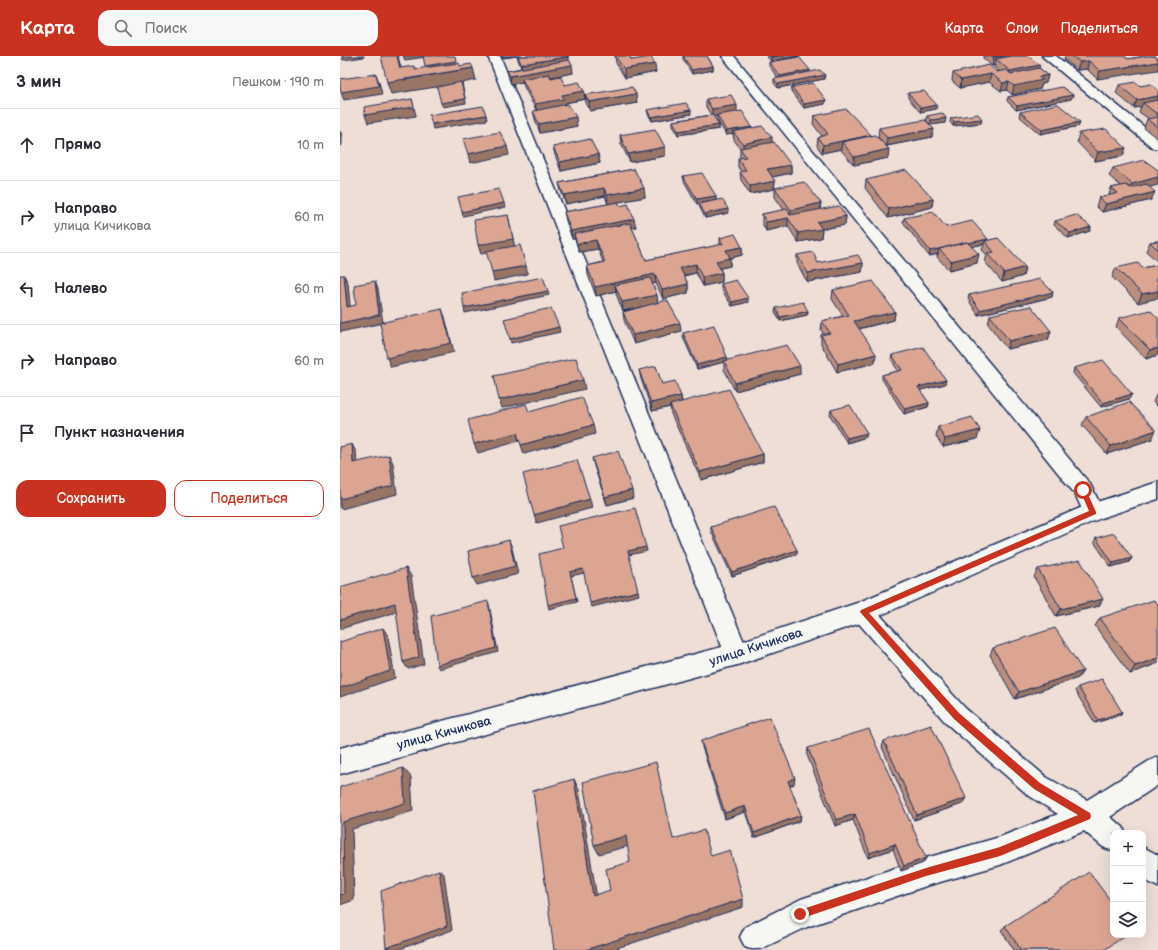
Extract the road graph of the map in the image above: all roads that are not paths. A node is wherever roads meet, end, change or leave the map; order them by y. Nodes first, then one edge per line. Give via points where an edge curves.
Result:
1 (494, 56) edge
2 (728, 56) edge
3 (1048, 56) edge
4 (1158, 145) edge
5 (1158, 490) edge
6 (1093, 512) junction
7 (863, 612) junction
8 (737, 654) junction
9 (340, 761) edge
10 (1158, 770) edge
11 (1087, 816) junction
12 (1110, 835) edge
13 (1146, 863) edge
14 (1158, 873) edge
15 (755, 937) dead end

1 - 8 street
2 - 6 street via 1083,490
3 - 4 street
5 - 6 street, улица Кичикова
6 - 7 street, улица Кичикова
7 - 8 street, улица Кичикова
7 - 11 street via 956,716 1037,786
8 - 9 street, улица Кичикова
10 - 11 street
11 - 12 street
11 - 15 street via 1000,851 926,872 800,914
13 - 14 street

